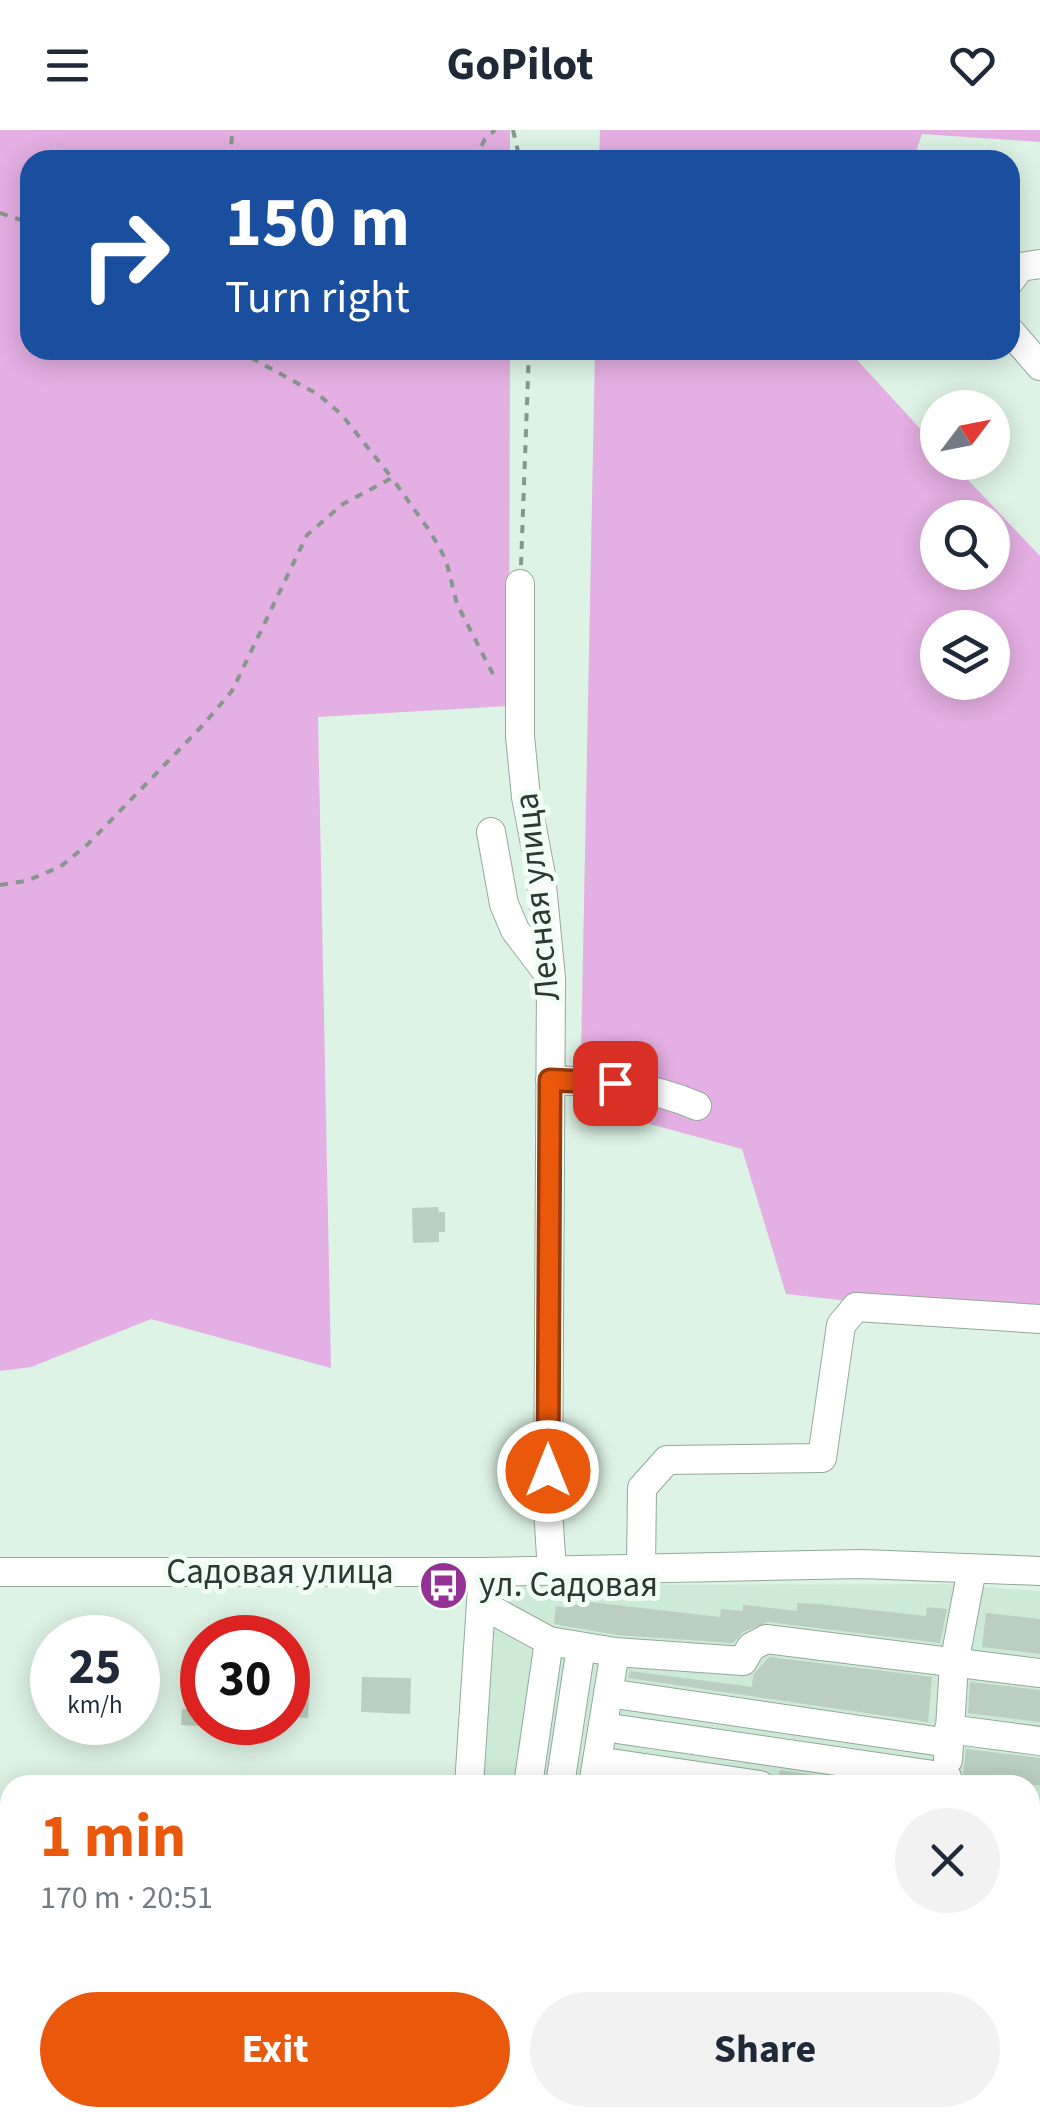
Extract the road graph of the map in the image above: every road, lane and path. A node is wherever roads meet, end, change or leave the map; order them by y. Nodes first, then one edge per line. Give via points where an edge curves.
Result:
1 (494, 130) edge
2 (479, 150) edge
3 (1020, 343) edge
4 (255, 360) edge
5 (530, 360) edge
6 (1040, 366) edge
7 (392, 478) junction
8 (520, 584) joint
9 (497, 682) dead end
10 (491, 832) dead end
11 (0, 885) edge
12 (550, 978) junction
13 (550, 1080) junction
14 (697, 1106) dead end
15 (1040, 1319) edge
16 (640, 1569) junction
17 (972, 1569) junction
18 (552, 1570) junction
19 (1040, 1571) edge
20 (0, 1572) edge
21 (483, 1572) junction
22 (481, 1604) junction
23 (549, 1641) junction
24 (581, 1647) junction
25 (616, 1652) junction
26 (954, 1664) junction
27 (1040, 1673) edge
28 (608, 1693) junction
29 (776, 1717) junction
30 (603, 1728) junction
31 (949, 1736) junction
32 (1040, 1742) edge
33 (772, 1753) junction
34 (595, 1773) edge
35 (470, 1775) edge
36 (529, 1775) edge
37 (562, 1775) edge
38 (623, 1775) edge
39 (766, 1775) edge
40 (910, 1775) edge
41 (947, 1775) edge

1 - 2 path
3 - 6 street
4 - 7 path via 342,415
5 - 8 path
7 - 9 path via 446,560 457,604
7 - 11 path via 343,504 307,534 232,691 202,726 60,867
8 - 12 street, Лесная улица via 520,736
10 - 12 street via 514,930
12 - 13 street, Лесная улица
13 - 14 street via 632,1086
13 - 18 street, Лесная улица
15 - 16 street via 856,1307 841,1325 822,1458 667,1460 642,1488
16 - 17 street, Садовая улица
16 - 18 street, Садовая улица
17 - 19 street, Садовая улица
17 - 26 street
18 - 21 street, Садовая улица
20 - 21 street, Садовая улица
21 - 22 street
22 - 23 street
22 - 35 street
23 - 24 street
23 - 36 street
24 - 25 street
24 - 37 street
25 - 26 street via 742,1661 766,1639
25 - 28 street
26 - 27 street
26 - 31 street
28 - 29 street
28 - 30 street
29 - 31 street
29 - 33 street
30 - 33 street
30 - 34 street
31 - 32 street
31 - 41 street
33 - 39 street
33 - 40 street
34 - 38 street

